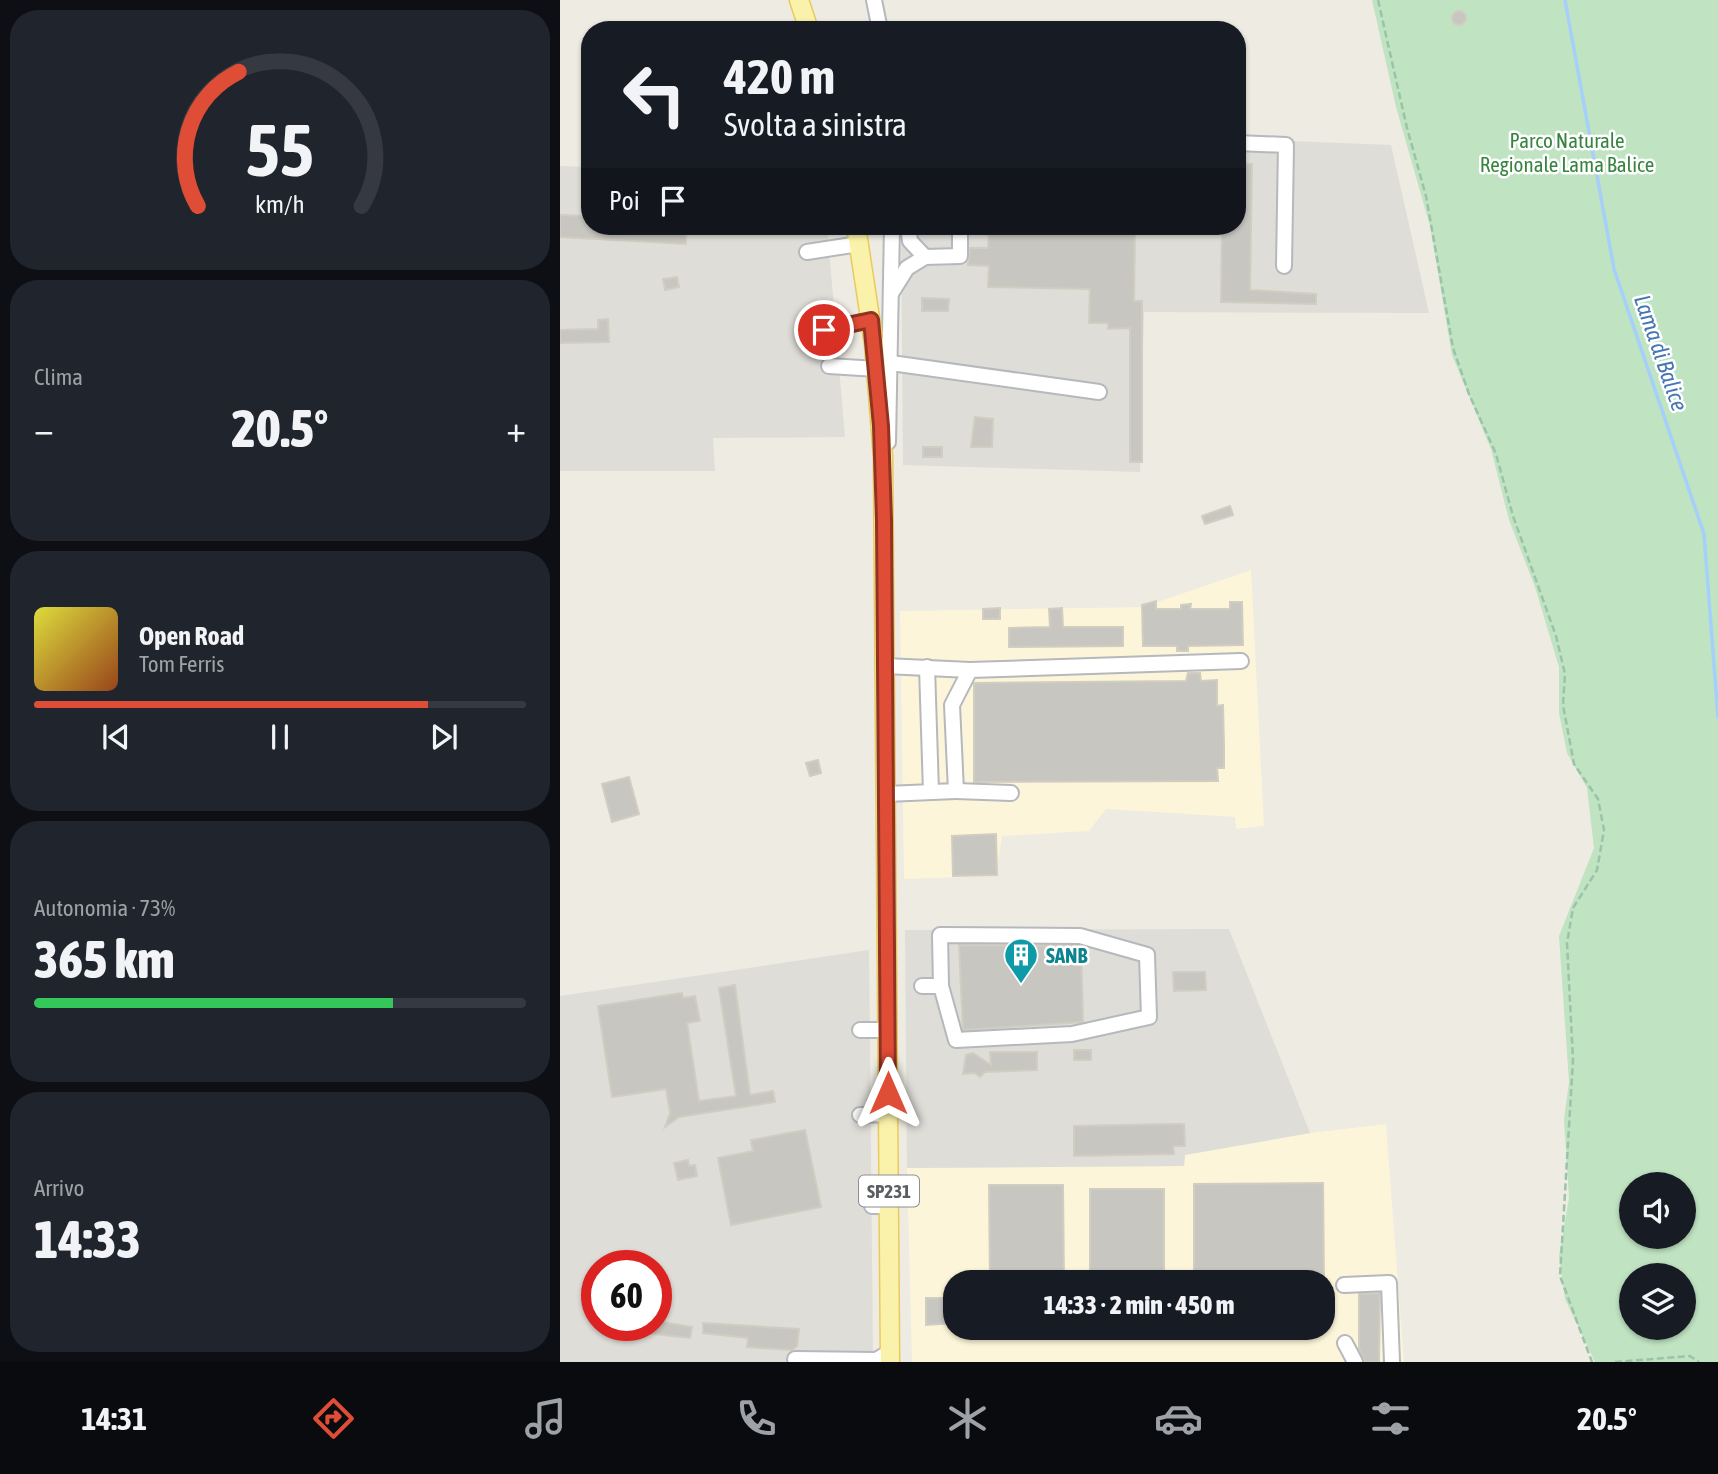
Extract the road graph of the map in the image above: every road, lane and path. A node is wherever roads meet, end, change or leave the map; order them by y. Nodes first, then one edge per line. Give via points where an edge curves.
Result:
1 (799, 0) edge
2 (874, 0) edge
3 (1378, 0) edge
4 (806, 21) edge
5 (878, 21) edge
6 (1246, 144) edge
7 (858, 235) edge
8 (892, 235) edge
9 (909, 235) edge
10 (960, 235) edge
11 (859, 244) junction
12 (807, 252) dead end
13 (925, 257) junction
14 (1284, 266) dead end
15 (891, 294) junction
16 (871, 320) junction
17 (824, 330) dead end
18 (829, 366) dead end
19 (884, 366) junction
20 (1099, 392) dead end
21 (1241, 661) dead end
22 (886, 666) junction
23 (927, 667) junction
24 (970, 670) junction
25 (956, 791) junction
26 (931, 792) junction
27 (1011, 793) dead end
28 (886, 794) junction
29 (922, 986) dead end
30 (941, 986) junction
31 (860, 1030) dead end
32 (888, 1030) junction
33 (888, 1114) junction
34 (860, 1115) dead end
35 (1345, 1285) dead end
36 (795, 1359) dead end
37 (883, 1359) edge
38 (1346, 1362) edge
39 (1355, 1362) edge
40 (1392, 1362) edge
41 (1592, 1362) edge
42 (1615, 1362) edge
43 (1699, 1362) edge

1 - 4 main road
2 - 5 street
3 - 41 path via 1426,196 1453,348 1496,454 1556,636 1565,674 1563,705 1574,764 1598,799 1604,830 1597,870 1573,908 1567,943 1573,1069 1560,1276
6 - 14 street via 1286,145
7 - 11 main road, SP231
8 - 15 street
9 - 13 street
10 - 13 street via 960,256
11 - 12 street
11 - 16 main road, SP231
13 - 15 street via 907,268
15 - 19 street
16 - 17 street
16 - 19 main road, SP231
18 - 19 street
19 - 20 street
19 - 22 main road, SP231
21 - 24 street
22 - 23 street
22 - 28 main road, SP231
23 - 24 street
23 - 26 street
24 - 25 street via 952,705
25 - 26 street
25 - 27 street
26 - 28 street
28 - 32 main road, SP231
29 - 30 street
30 - 30 street via 940,935 1080,936 1147,955 1149,1017 1072,1034 956,1040
31 - 32 street
32 - 33 main road, SP231
33 - 34 street
33 - 37 main road, SP231 via 880,1206
35 - 40 street via 1389,1283
36 - 37 street
38 - 39 street via 1345,1343
42 - 43 path via 1689,1356

